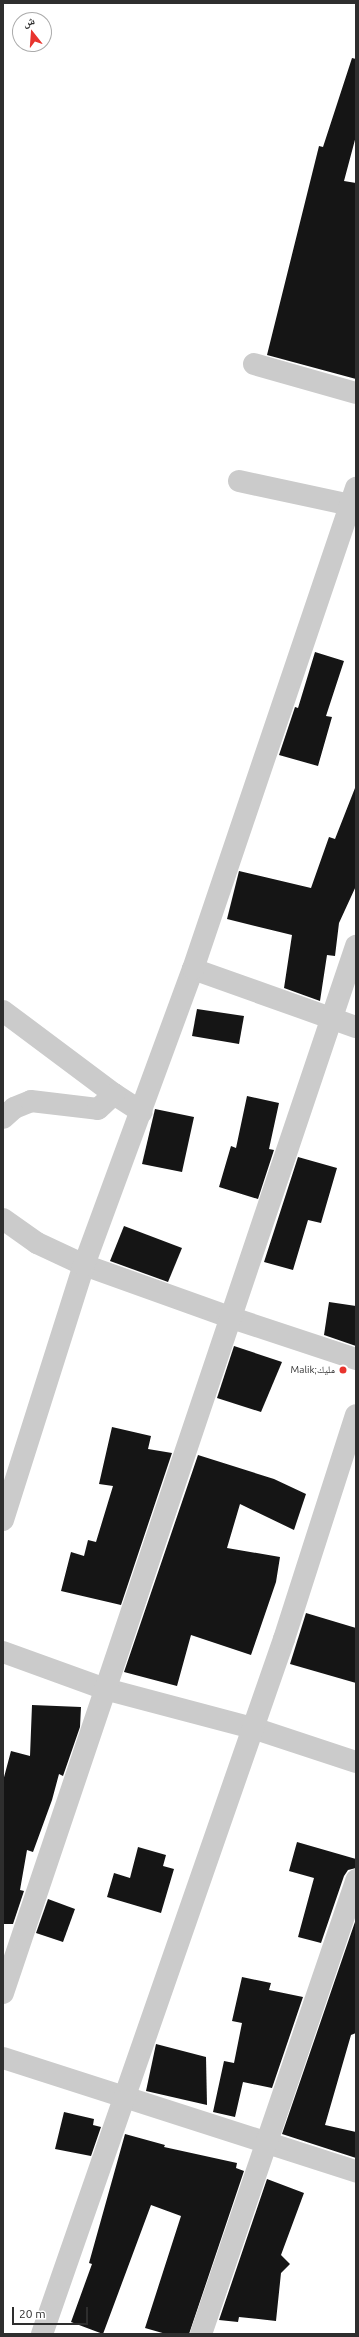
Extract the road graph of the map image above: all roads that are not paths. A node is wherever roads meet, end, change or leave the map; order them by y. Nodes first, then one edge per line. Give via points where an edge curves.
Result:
1 (254, 364) dead end
2 (356, 393) edge
3 (239, 480) dead end
4 (354, 500) edge
5 (356, 946) edge
6 (193, 969) junction
7 (3, 1011) edge
8 (332, 1019) junction
9 (356, 1028) edge
10 (114, 1094) junction
11 (142, 1112) junction
12 (3, 1118) edge
13 (3, 1219) edge
14 (84, 1265) junction
15 (232, 1318) junction
16 (356, 1359) edge
17 (356, 1415) edge
18 (3, 1520) edge
19 (3, 1652) edge
20 (105, 1689) junction
21 (253, 1728) junction
22 (356, 1762) edge
23 (356, 1880) edge
24 (3, 1993) edge
25 (3, 2058) edge
26 (124, 2096) junction
27 (265, 2142) junction
28 (356, 2171) edge
29 (42, 2334) edge
30 (201, 2334) edge

1 - 2 street
3 - 4 street
4 - 6 street
5 - 8 street
6 - 8 street
6 - 11 street
7 - 10 street
8 - 9 street
8 - 15 street
10 - 11 street
10 - 12 street via 98,1109 32,1101 14,1108
11 - 14 street
13 - 14 street via 37,1243
14 - 15 street
14 - 18 street
15 - 16 street
15 - 20 street
17 - 21 street
19 - 20 street
20 - 21 street
20 - 24 street
21 - 22 street
21 - 26 street
23 - 27 street
25 - 26 street
26 - 27 street
26 - 29 street
27 - 28 street
27 - 30 street

